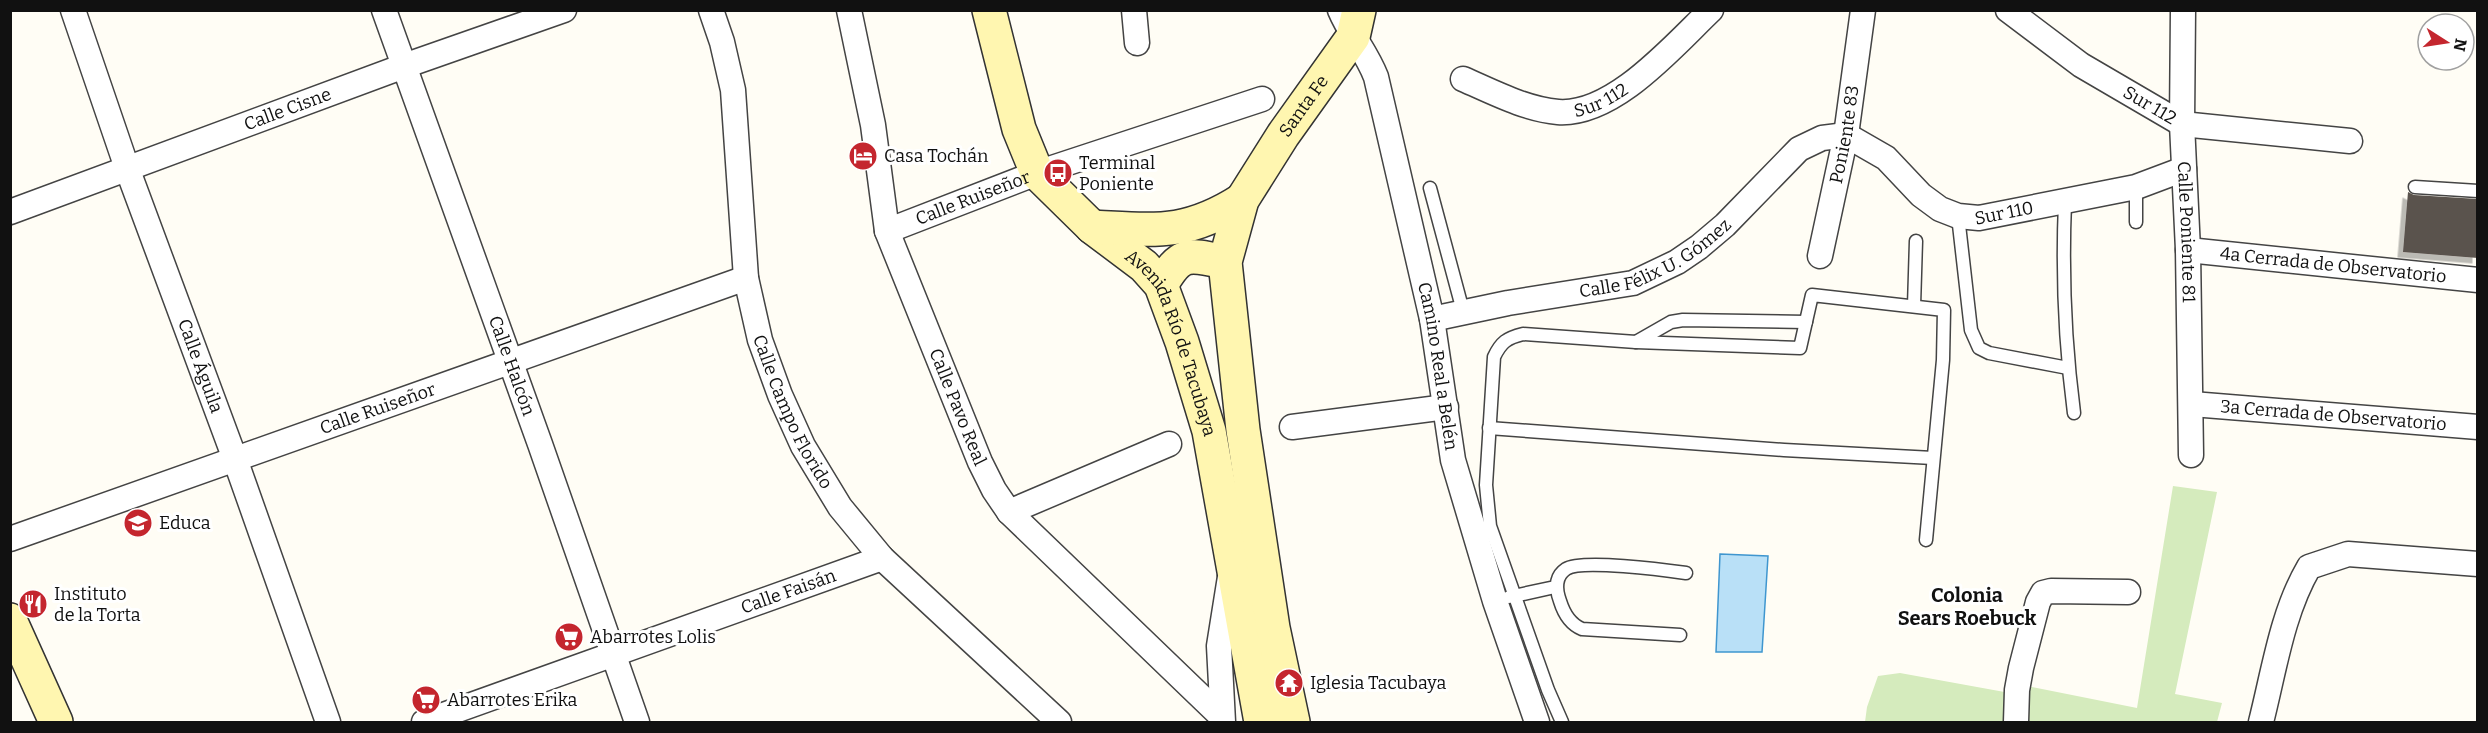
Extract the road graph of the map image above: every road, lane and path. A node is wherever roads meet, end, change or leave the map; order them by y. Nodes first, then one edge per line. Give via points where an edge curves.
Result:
1 (73, 10) edge
2 (384, 10) edge
3 (564, 10) edge
4 (711, 10) edge
5 (849, 10) edge
6 (989, 10) edge
7 (1134, 10) edge
8 (1711, 10) edge
9 (1863, 10) edge
10 (2008, 10) edge
11 (2183, 10) edge
12 (1351, 19) edge
13 (1137, 43) dead end
14 (404, 66) junction
15 (1463, 79) dead end
16 (1262, 99) dead end
17 (2182, 124) junction
18 (1846, 135) junction
19 (2350, 141) dead end
20 (127, 168) junction
21 (2184, 169) junction
22 (1037, 172) junction
23 (2136, 187) junction
24 (2415, 187) dead end
25 (1430, 188) dead end
26 (2478, 191) edge
27 (1242, 200) junction
28 (2065, 202) junction
29 (10, 212) edge
30 (1958, 216) junction
31 (2136, 222) dead end
32 (1092, 227) junction
33 (888, 231) junction
34 (1916, 241) dead end
35 (2188, 250) junction
36 (1820, 256) dead end
37 (1225, 262) junction
38 (746, 278) junction
39 (2478, 280) edge
40 (1161, 285) junction
41 (1914, 306) junction
42 (1463, 311) junction
43 (1432, 319) junction
44 (1806, 322) junction
45 (1636, 342) junction
46 (510, 361) junction
47 (2068, 368) junction
48 (2192, 404) junction
49 (1446, 407) junction
50 (2074, 413) dead end
51 (1292, 427) dead end
52 (2478, 427) edge
53 (1489, 428) junction
54 (1170, 444) dead end
55 (2191, 455) dead end
56 (1933, 458) junction
57 (235, 459) junction
58 (1009, 512) junction
59 (10, 539) edge
60 (1926, 540) dead end
61 (882, 558) junction
62 (1233, 563) junction
63 (2478, 564) edge
64 (1686, 573) dead end
65 (1555, 587) junction
66 (2128, 592) dead end
67 (1506, 598) junction
68 (10, 620) edge
69 (1680, 635) dead end
70 (611, 654) junction
71 (1223, 720) edge
72 (56, 723) edge
73 (328, 723) edge
74 (424, 723) edge
75 (636, 723) edge
76 (1059, 723) edge
77 (1261, 723) edge
78 (1293, 723) edge
79 (1536, 723) edge
80 (1562, 723) edge
81 (2016, 723) edge
82 (2261, 723) edge

1 - 20 street, Calle Águila
2 - 14 street, Calle Halcón
3 - 14 street, Calle Cisne
4 - 38 street, Calle Campo Florido via 733,90
5 - 33 street, Calle Pavo Real via 873,125
6 - 22 main road, Avenida Río de Tacubaya via 1019,129
7 - 13 street
8 - 15 street, Sur 112 via 1640,76 1607,100 1584,109 1560,112 1533,107
9 - 18 street, Poniente 83
10 - 17 street, Sur 112 via 2081,65
11 - 17 street, Calle Poniente 81
12 - 27 main road, Santa Fe
12 - 43 street, Camino Real a Belén via 1376,77
14 - 20 street, Calle Cisne
14 - 46 street, Calle Halcón
16 - 22 street, Calle Ruiseñor
17 - 19 street, Sur 112
17 - 21 street, Calle Poniente 81
18 - 30 street, Sur 110 via 1886,158 1940,209
18 - 36 street, Poniente 83
18 - 42 street, Calle Félix U. Gómez via 1822,138 1799,149 1699,247 1633,283
20 - 29 street, Calle Cisne
20 - 57 street, Calle Águila
21 - 23 street, Sur 110
21 - 35 street, Calle Poniente 81
22 - 32 main road, Avenida Río de Tacubaya
22 - 33 street, Calle Ruiseñor
23 - 28 street, Sur 110
23 - 31 lane
24 - 26 lane
25 - 42 lane
27 - 32 main road via 1219,215 1178,228
27 - 37 main road, Avenida Río de Tacubaya
28 - 30 street, Sur 110 via 1980,218
28 - 47 lane
30 - 47 lane via 1971,330 1979,348
32 - 40 main road, Avenida Río de Tacubaya via 1144,266
33 - 58 street, Calle Pavo Real via 980,462
34 - 41 lane
35 - 39 street, 4a Cerrada de Observatorio
35 - 48 street, Calle Poniente 81
37 - 40 main road via 1194,255 1183,257
37 - 78 main road, Avenida Río de Tacubaya via 1243,430 1273,628
38 - 46 street, Calle Ruiseñor
38 - 61 street, Calle Campo Florido via 760,340 803,446 840,507
40 - 62 main road, Avenida Río de Tacubaya via 1209,431
41 - 44 lane via 1812,295
41 - 56 lane via 1944,310
42 - 43 street, Calle Félix U. Gómez
43 - 49 street, Camino Real a Belén
44 - 45 lane via 1683,320 1671,322
44 - 45 lane via 1800,348
45 - 53 lane via 1523,334 1509,337 1494,357
46 - 57 street, Calle Ruiseñor
46 - 70 street, Calle Halcón
47 - 50 lane
48 - 52 street, 3a Cerrada de Observatorio
48 - 55 street, Calle Poniente 81
49 - 51 street
49 - 67 street, Camino Real a Belén via 1453,460
53 - 56 lane
53 - 67 lane via 1486,485 1490,526
54 - 58 street
56 - 60 lane
57 - 59 street, Calle Ruiseñor
57 - 73 street, Calle Águila
58 - 71 street, Calle Pavo Real
61 - 70 street, Calle Faisán
61 - 76 street, Calle Campo Florido
62 - 71 street via 1218,646
62 - 77 main road, Avenida Río de Tacubaya
63 - 82 street via 2348,554 2309,567 2288,614
64 - 65 lane via 1578,565 1567,568
65 - 67 lane
65 - 69 lane via 1574,626
66 - 81 street via 2043,593 2017,690
67 - 79 street, Camino Real a Belén
67 - 80 lane
68 - 72 main road
70 - 74 street, Calle Faisán
70 - 75 street, Calle Halcón

